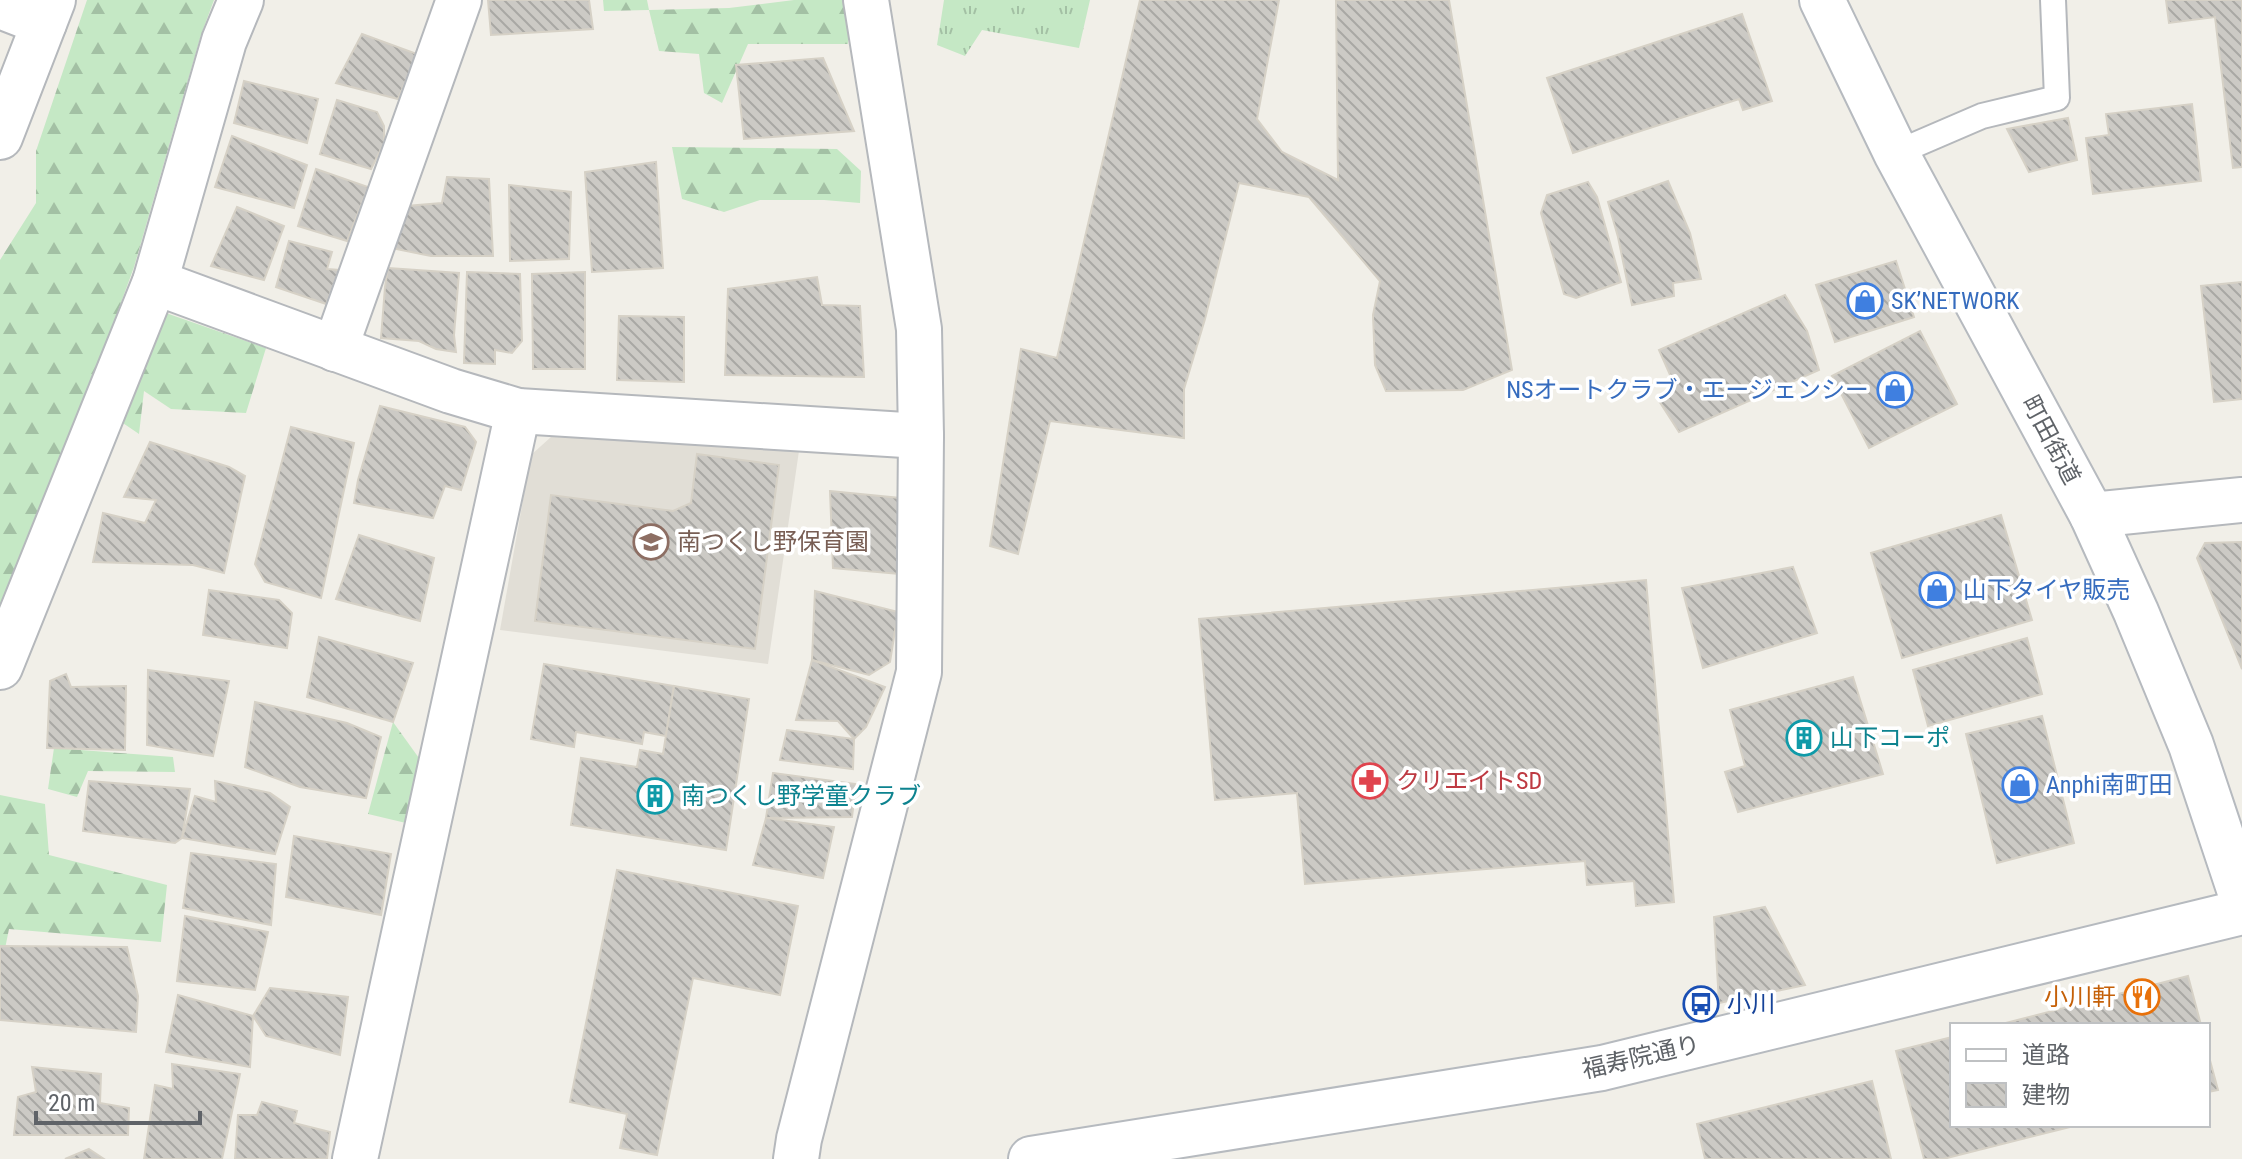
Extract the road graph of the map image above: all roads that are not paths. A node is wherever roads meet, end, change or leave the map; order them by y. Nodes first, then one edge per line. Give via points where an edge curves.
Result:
1 (241, 0) edge
2 (459, 0) edge
3 (866, 0) edge
4 (1822, 0) edge
5 (2053, 0) edge
6 (0, 6) edge
7 (49, 12) edge
8 (0, 137) edge
9 (1896, 153) junction
10 (155, 282) junction
11 (335, 349) junction
12 (518, 411) junction
13 (921, 436) junction
14 (2242, 500) edge
15 (2092, 515) junction
16 (0, 667) edge
17 (2242, 898) edge
18 (2242, 912) edge
19 (355, 1159) edge
20 (796, 1159) edge
21 (1031, 1159) edge

1 - 10 street via 224,41
2 - 11 street
3 - 13 street via 919,329
4 - 9 street, 町田街道
5 - 9 lane via 2057,98 1982,116
6 - 7 street
7 - 8 street
9 - 15 street, 町田街道
10 - 11 street
10 - 16 street
11 - 12 street
12 - 13 street
12 - 19 street
13 - 20 street via 919,672
14 - 15 street
15 - 17 street, 町田街道 via 2191,745
18 - 21 street, 福寿院通り via 1602,1068

